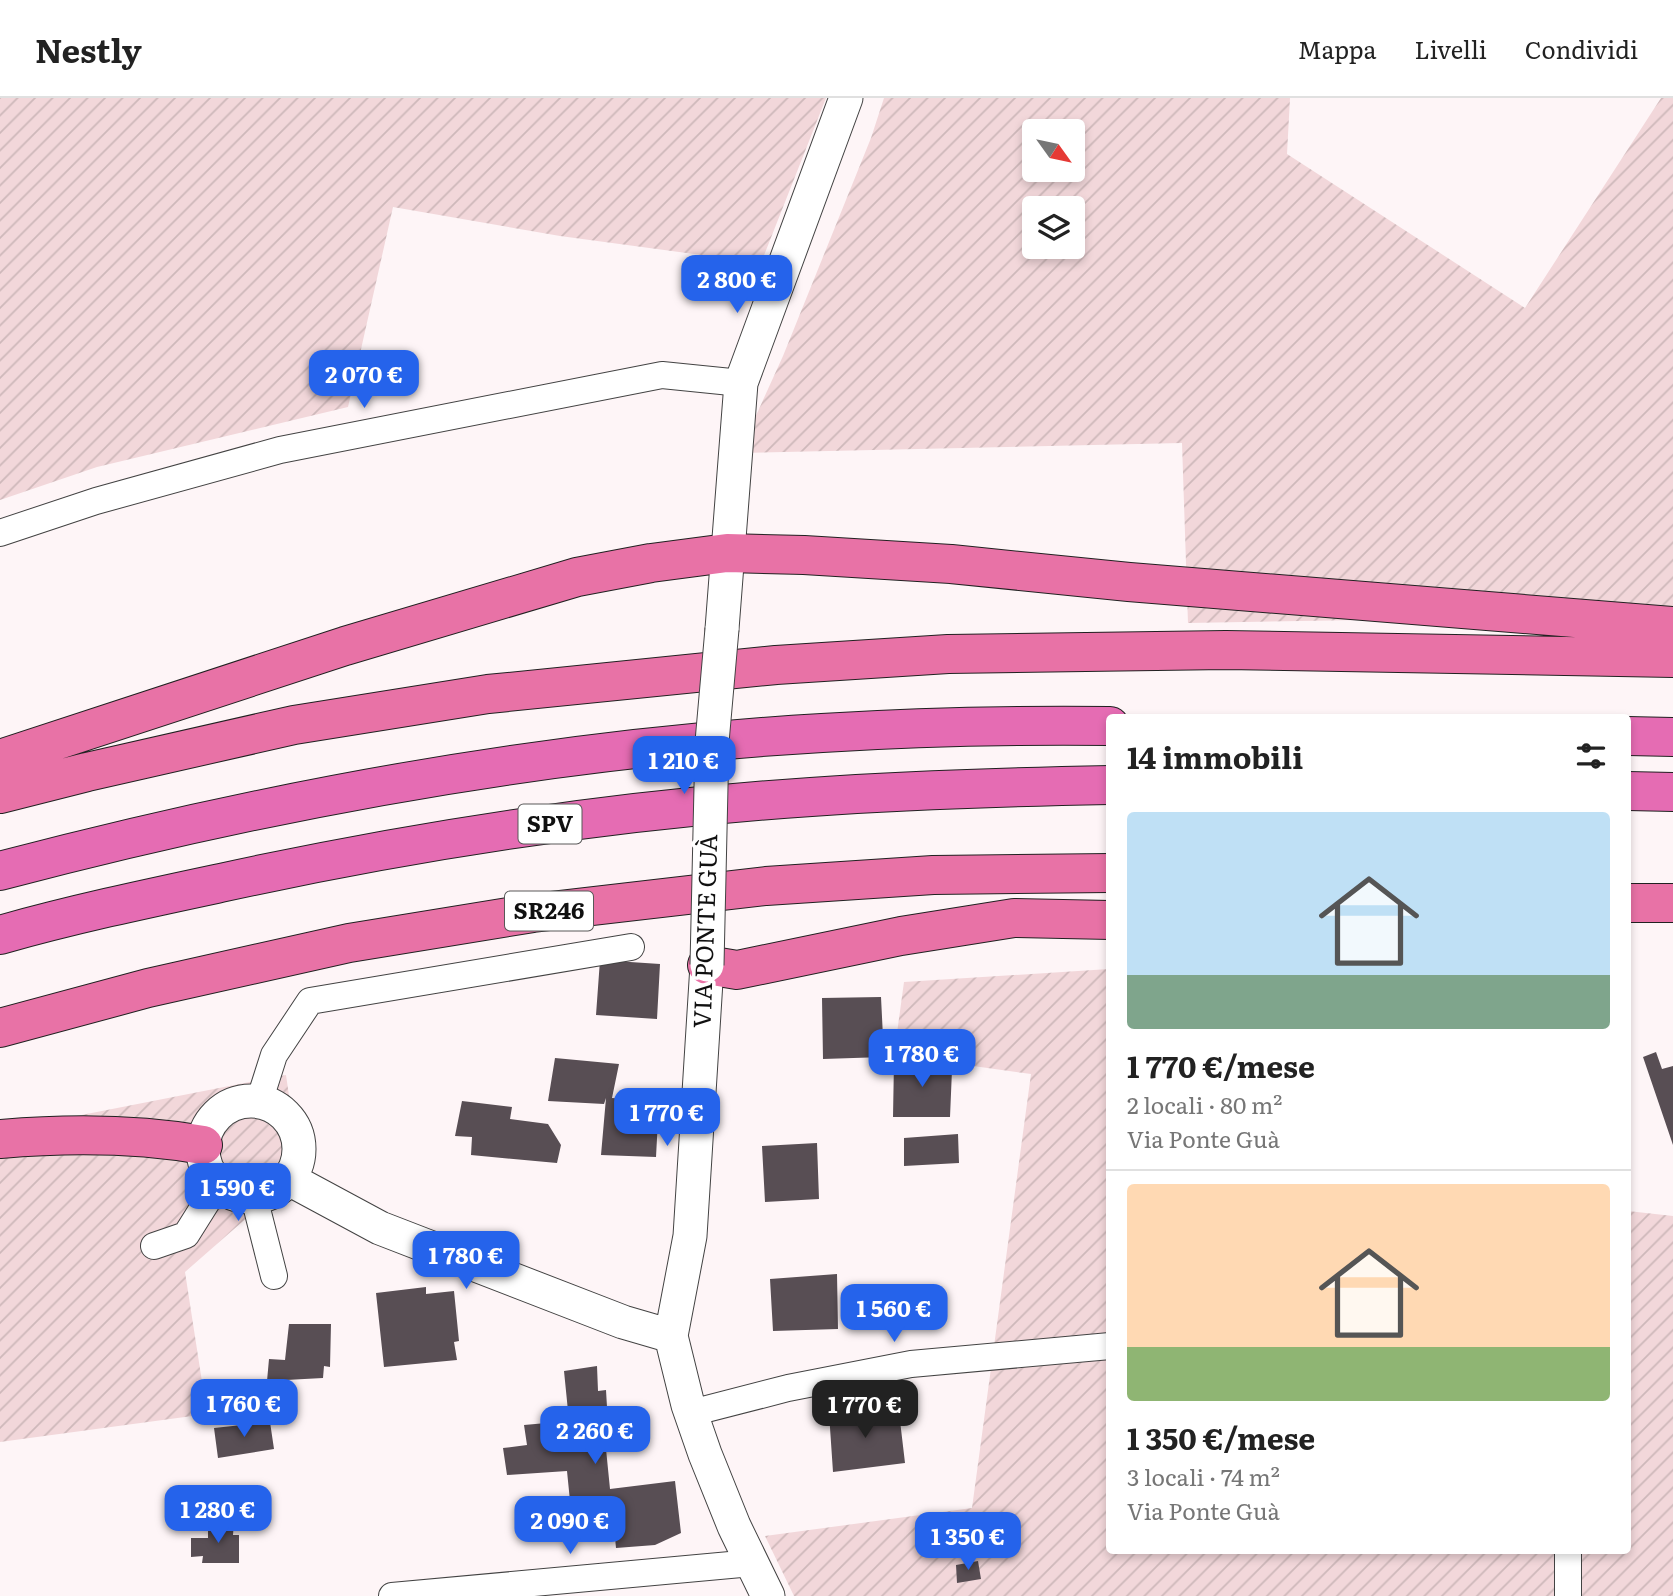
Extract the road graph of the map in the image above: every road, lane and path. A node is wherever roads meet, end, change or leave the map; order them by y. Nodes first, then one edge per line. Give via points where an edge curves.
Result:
1 (846, 98) edge
2 (741, 383) junction
3 (0, 533) edge
4 (727, 553) junction
5 (1673, 626) edge
6 (1673, 658) edge
7 (1106, 726) edge
8 (1631, 736) edge
9 (1673, 737) edge
10 (0, 759) edge
11 (1106, 785) edge
12 (1631, 791) edge
13 (1673, 792) edge
14 (0, 794) edge
15 (0, 871) edge
16 (1106, 873) edge
17 (1631, 878) edge
18 (1673, 879) edge
19 (1631, 903) edge
20 (1673, 903) edge
21 (1106, 920) edge
22 (0, 935) edge
23 (631, 947) dead end
24 (707, 965) junction
25 (0, 1028) edge
26 (259, 1102) junction
27 (0, 1139) edge
28 (203, 1145) junction
29 (289, 1179) junction
30 (218, 1184) junction
31 (254, 1197) junction
32 (155, 1246) dead end
33 (274, 1276) dead end
34 (671, 1336) junction
35 (1106, 1346) edge
36 (691, 1413) junction
37 (1568, 1554) edge
38 (752, 1563) junction
39 (392, 1596) edge
40 (768, 1596) edge
41 (1568, 1596) edge

1 - 2 street, VIA PONTE GUÀ
2 - 3 street via 663,375 294,447 96,501
2 - 4 street, VIA PONTE GUÀ
4 - 5 highway via 951,564
4 - 10 highway via 578,577 345,646
4 - 24 street, VIA PONTE GUÀ, bridge via 712,742
6 - 14 highway via 1226,650 948,654 776,665 488,694 294,725
7 - 15 highway via 821,733 645,748 419,779 269,807
8 - 9 highway
11 - 22 highway, SPV via 811,797 592,818 325,861
12 - 13 highway
16 - 25 highway, SR246 via 933,875 766,886 533,913 349,943 148,988
17 - 18 highway
19 - 20 highway
21 - 24 highway via 1014,918 737,970
23 - 26 street via 310,1001 274,1055
24 - 34 street, VIA PONTE GUÀ via 690,1236
26 - 28 street via 244,1102 216,1116
26 - 29 street via 281,1113 296,1132 297,1164
27 - 28 highway via 119,1134
28 - 30 street via 206,1166
29 - 31 street via 267,1195
29 - 34 street via 380,1228 623,1322
30 - 31 street
30 - 32 street via 186,1235
31 - 33 street
34 - 36 street, VIA PONTE GUÀ
35 - 36 street via 911,1364
36 - 38 street, VIA PONTE GUÀ
37 - 41 street
38 - 39 street
38 - 40 street, VIA PONTE GUÀ

